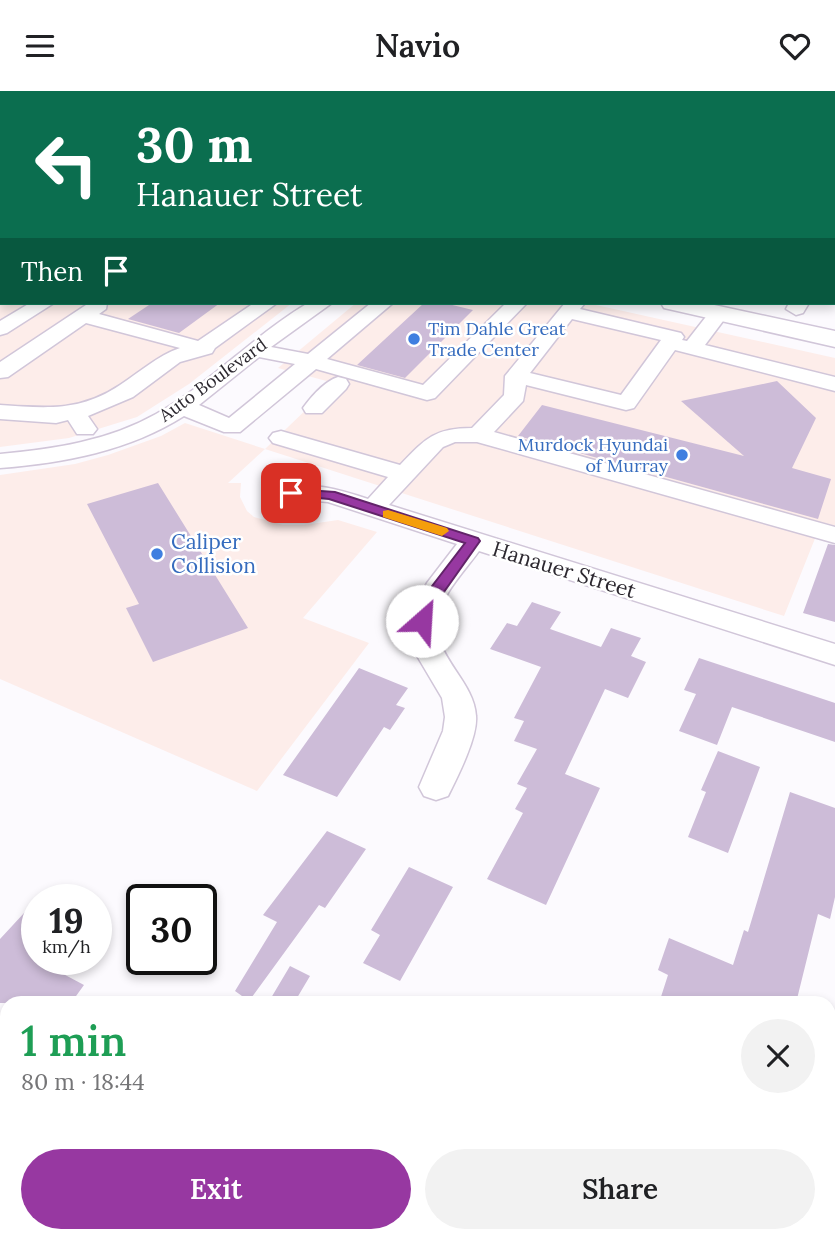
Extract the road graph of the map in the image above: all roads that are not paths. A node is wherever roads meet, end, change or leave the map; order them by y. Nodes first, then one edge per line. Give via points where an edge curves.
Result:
1 (41, 305) edge
2 (99, 305) edge
3 (264, 305) edge
4 (374, 305) edge
5 (515, 305) edge
6 (682, 305) edge
7 (797, 306) edge
8 (571, 307) edge
9 (304, 309) edge
10 (719, 313) junction
11 (84, 316) junction
12 (835, 317) edge
13 (0, 329) edge
14 (835, 339) edge
15 (682, 346) junction
16 (201, 348) junction
17 (250, 355) junction
18 (310, 361) junction
19 (0, 372) edge
20 (516, 376) junction
21 (338, 384) dead end
22 (835, 384) edge
23 (183, 407) junction
24 (314, 408) dead end
25 (0, 412) edge
26 (74, 412) junction
27 (232, 427) junction
28 (478, 435) junction
29 (94, 445) junction
30 (0, 461) edge
31 (404, 474) junction
32 (291, 493) dead end
33 (372, 509) junction
34 (835, 535) edge
35 (473, 541) junction
36 (835, 655) edge
37 (436, 787) dead end

1 - 13 street
2 - 11 street
3 - 16 street
4 - 18 street
5 - 18 street via 427,393
6 - 10 main road
7 - 12 main road
8 - 15 street via 674,337
8 - 20 street
9 - 17 street, Auto Boulevard
10 - 14 main road
10 - 15 street
11 - 16 street
11 - 19 street
15 - 20 street via 626,403
15 - 22 street
16 - 17 street
16 - 26 street via 173,358 116,397
17 - 18 street
17 - 23 street, Auto Boulevard
18 - 27 street
20 - 28 street via 515,396
21 - 24 street
23 - 27 street
23 - 29 street, Auto Boulevard via 139,431
25 - 26 street via 56,416
26 - 29 street
27 - 31 street
28 - 31 street via 453,435 435,442
28 - 34 street
29 - 30 street, Auto Boulevard
31 - 33 street
32 - 33 street, Hanauer Street via 330,495
33 - 35 street, Hanauer Street
35 - 36 street, Hanauer Street
35 - 37 street via 432,598 422,621 425,644 461,706 459,731

